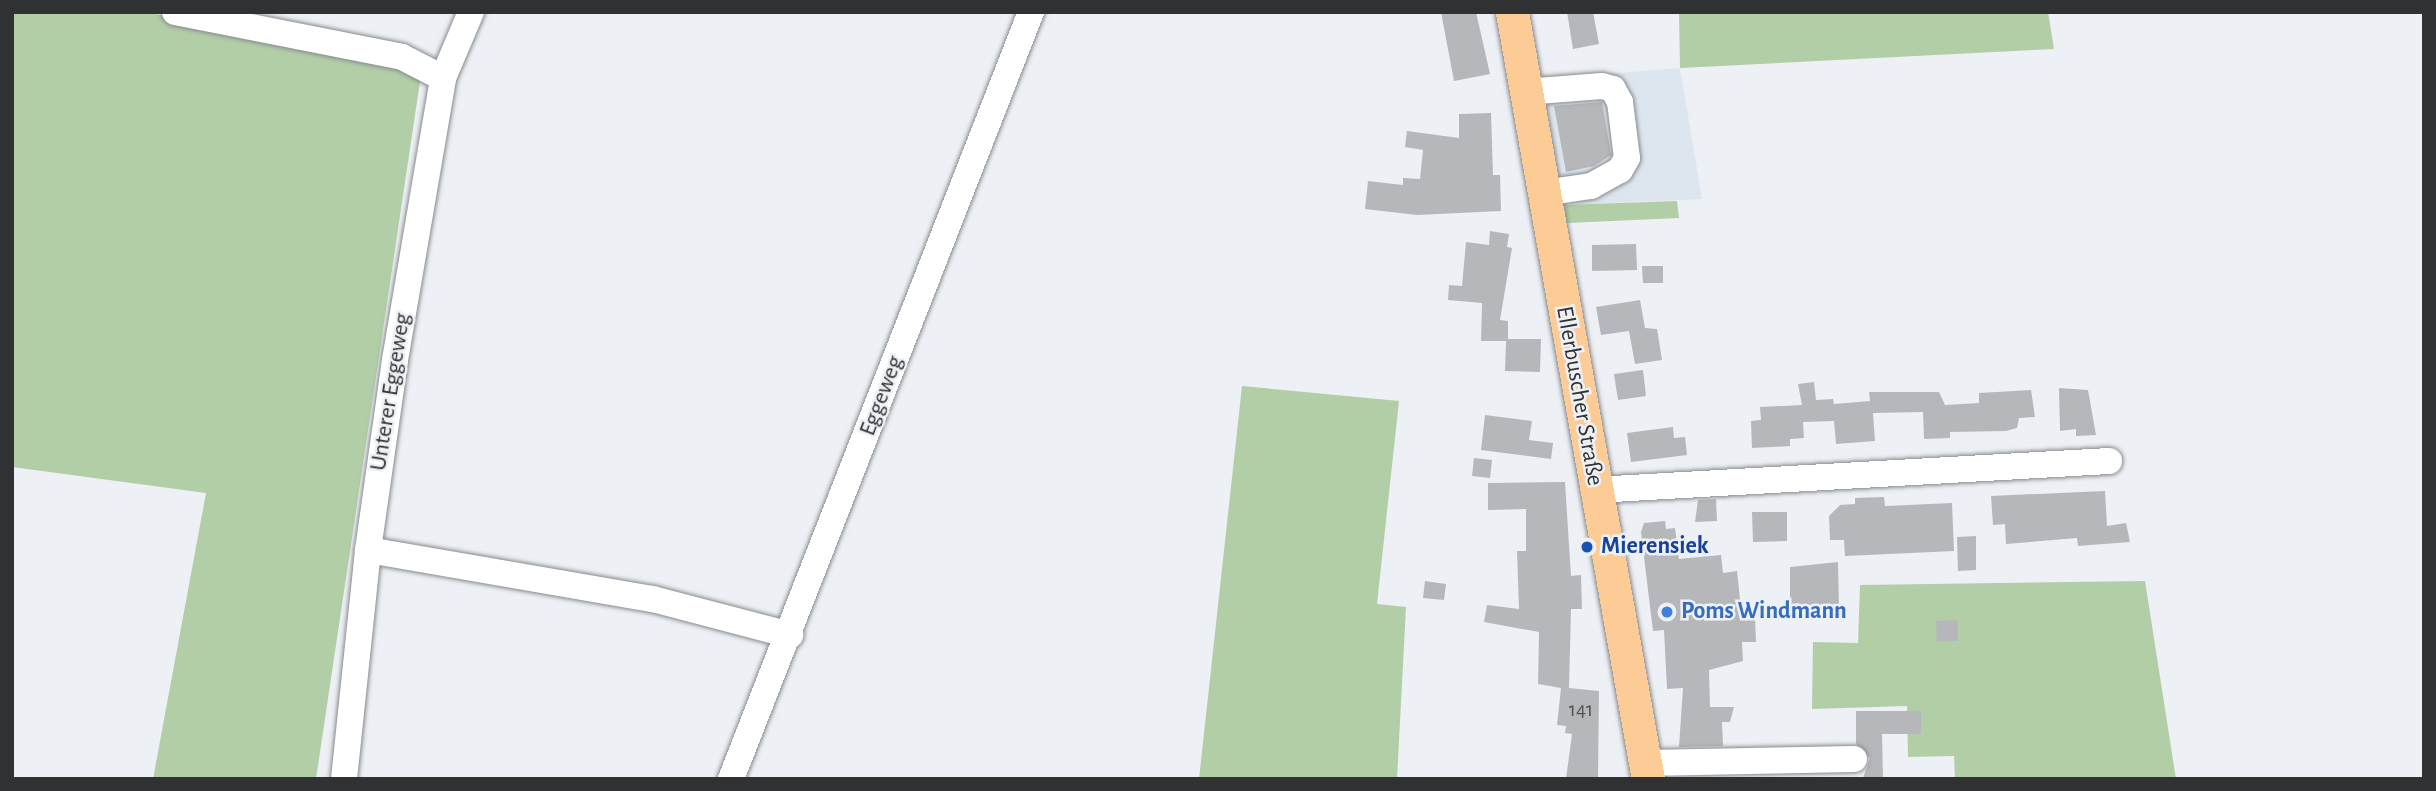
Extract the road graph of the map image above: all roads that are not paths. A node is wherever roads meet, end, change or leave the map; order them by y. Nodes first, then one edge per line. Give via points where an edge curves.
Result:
1 (175, 12) edge
2 (471, 12) edge
3 (1031, 12) edge
4 (1512, 12) edge
5 (443, 78) junction
6 (1525, 92) junction
7 (1544, 193) junction
8 (2109, 461) dead end
9 (1595, 490) junction
10 (368, 550) junction
11 (790, 635) junction
12 (1854, 759) dead end
13 (1646, 771) edge
14 (344, 779) edge
15 (731, 779) edge

1 - 5 street via 402,57
2 - 5 street, Unterer Eggeweg
3 - 11 street, Eggeweg
4 - 6 main road, Ellerbuscher Straße
5 - 10 street, Unterer Eggeweg
6 - 7 main road, Ellerbuscher Straße
6 - 7 street via 1602,86 1613,89 1620,102 1627,158 1620,170 1591,186
7 - 9 main road, Ellerbuscher Straße
8 - 9 street
9 - 13 main road, Ellerbuscher Straße
10 - 11 street via 653,599
10 - 14 street, Unterer Eggeweg
11 - 15 street, Eggeweg
12 - 13 street

